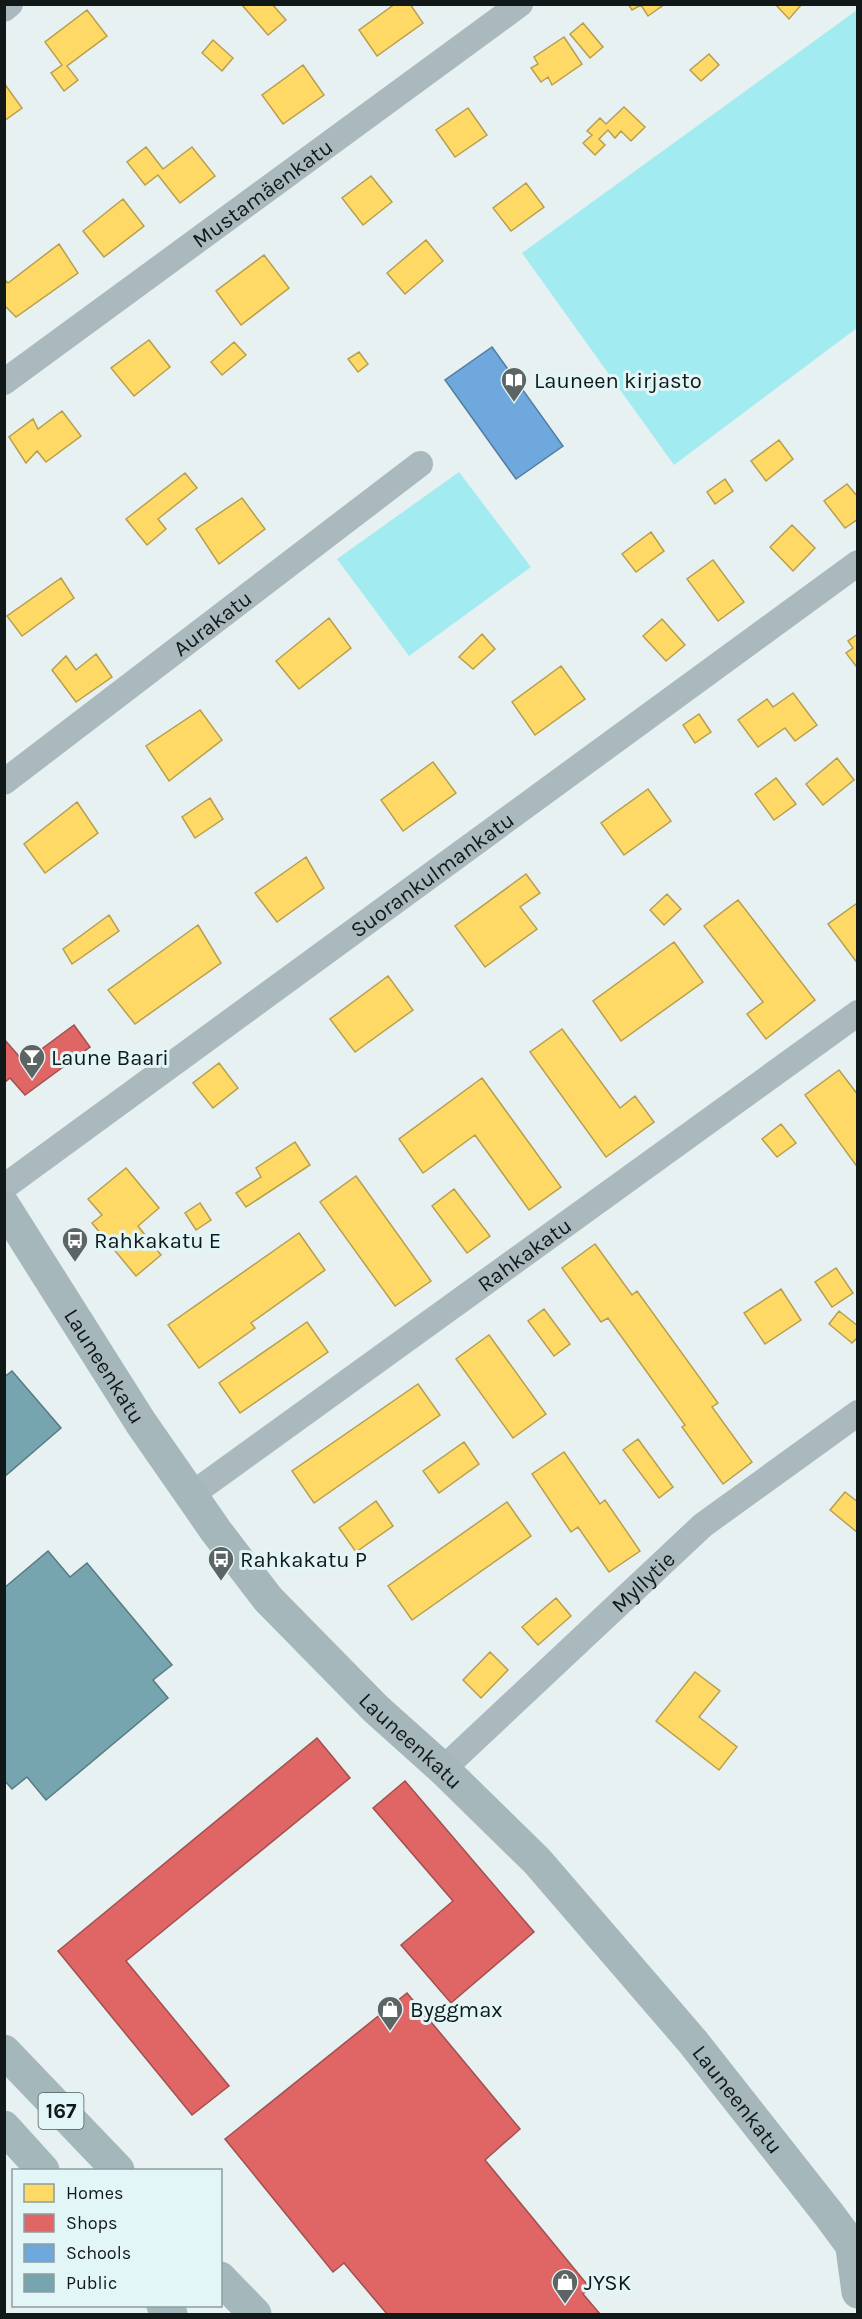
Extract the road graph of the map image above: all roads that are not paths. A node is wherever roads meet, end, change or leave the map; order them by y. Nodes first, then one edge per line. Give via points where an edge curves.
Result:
1 (10, 4) edge
2 (520, 4) edge
3 (4, 9) edge
4 (4, 382) edge
5 (420, 464) dead end
6 (858, 563) edge
7 (4, 782) edge
8 (858, 1013) edge
9 (4, 1187) edge
10 (4, 1206) edge
11 (858, 1413) edge
12 (191, 1495) junction
13 (443, 1769) junction
14 (4, 2051) edge
15 (4, 2127) edge
16 (42, 2169) edge
17 (117, 2169) edge
18 (855, 2251) edge
19 (222, 2280) edge
20 (858, 2292) edge
21 (255, 2314) edge

1 - 3 street
2 - 4 street, Mustamäenkatu
5 - 7 street, Aurakatu
6 - 9 street, Suorankulmankatu
8 - 12 street, Rahkakatu
10 - 12 street, Launeenkatu
11 - 13 street, Myllytie via 703,1525
12 - 13 street, Launeenkatu via 268,1599 376,1709
13 - 18 street, Launeenkatu via 537,1861 678,2024
14 - 17 main road, 167
15 - 16 main road, 167
18 - 20 street, Launeenkatu
19 - 21 main road

